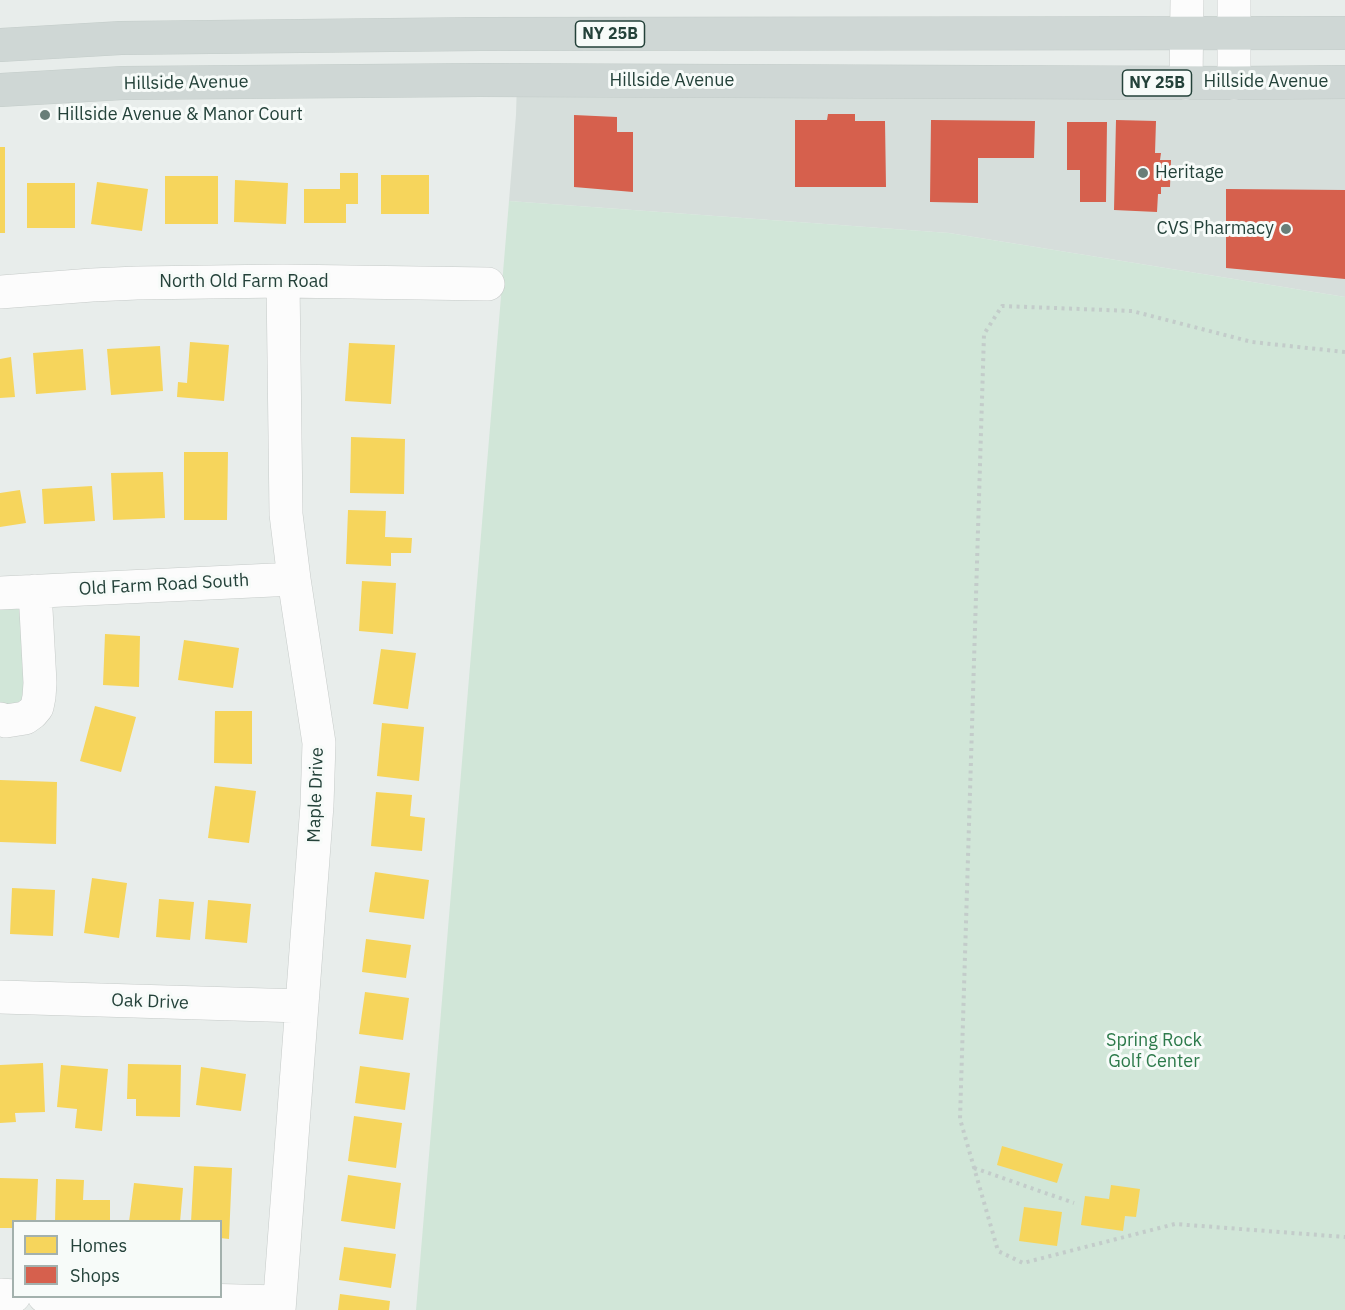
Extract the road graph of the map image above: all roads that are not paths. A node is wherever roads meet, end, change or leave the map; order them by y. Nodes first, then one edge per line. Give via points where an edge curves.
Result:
1 (1187, 0) edge
2 (1234, 0) edge
3 (1345, 33) edge
4 (1186, 34) junction
5 (1234, 34) junction
6 (0, 45) edge
7 (1345, 82) edge
8 (1186, 83) junction
9 (1234, 83) junction
10 (0, 90) edge
11 (283, 282) junction
12 (488, 284) dead end
13 (0, 292) edge
14 (294, 579) junction
15 (35, 591) junction
16 (0, 593) edge
17 (0, 719) edge
18 (0, 997) edge
19 (301, 1006) junction
20 (91, 1298) edge
21 (279, 1306) edge

1 - 4 street
2 - 5 street
3 - 5 main road, NY 25B
4 - 5 main road, NY 25B
4 - 6 main road, NY 25B via 468,34 121,38
4 - 8 street
5 - 9 street
7 - 9 main road, Hillside Avenue / NY 25B
8 - 9 main road, Hillside Avenue / NY 25B
8 - 10 main road, Hillside Avenue / NY 25B via 456,80 123,83
11 - 12 street, North Old Farm Road
11 - 13 street, North Old Farm Road via 137,283
11 - 14 street, Maple Drive via 286,513
14 - 15 street, Old Farm Road South
14 - 19 street, Maple Drive via 319,743
15 - 16 street, Old Farm Road South
15 - 17 street via 39,697 32,713 25,718
18 - 19 street, Oak Drive
19 - 21 street, Maple Drive
20 - 21 street

